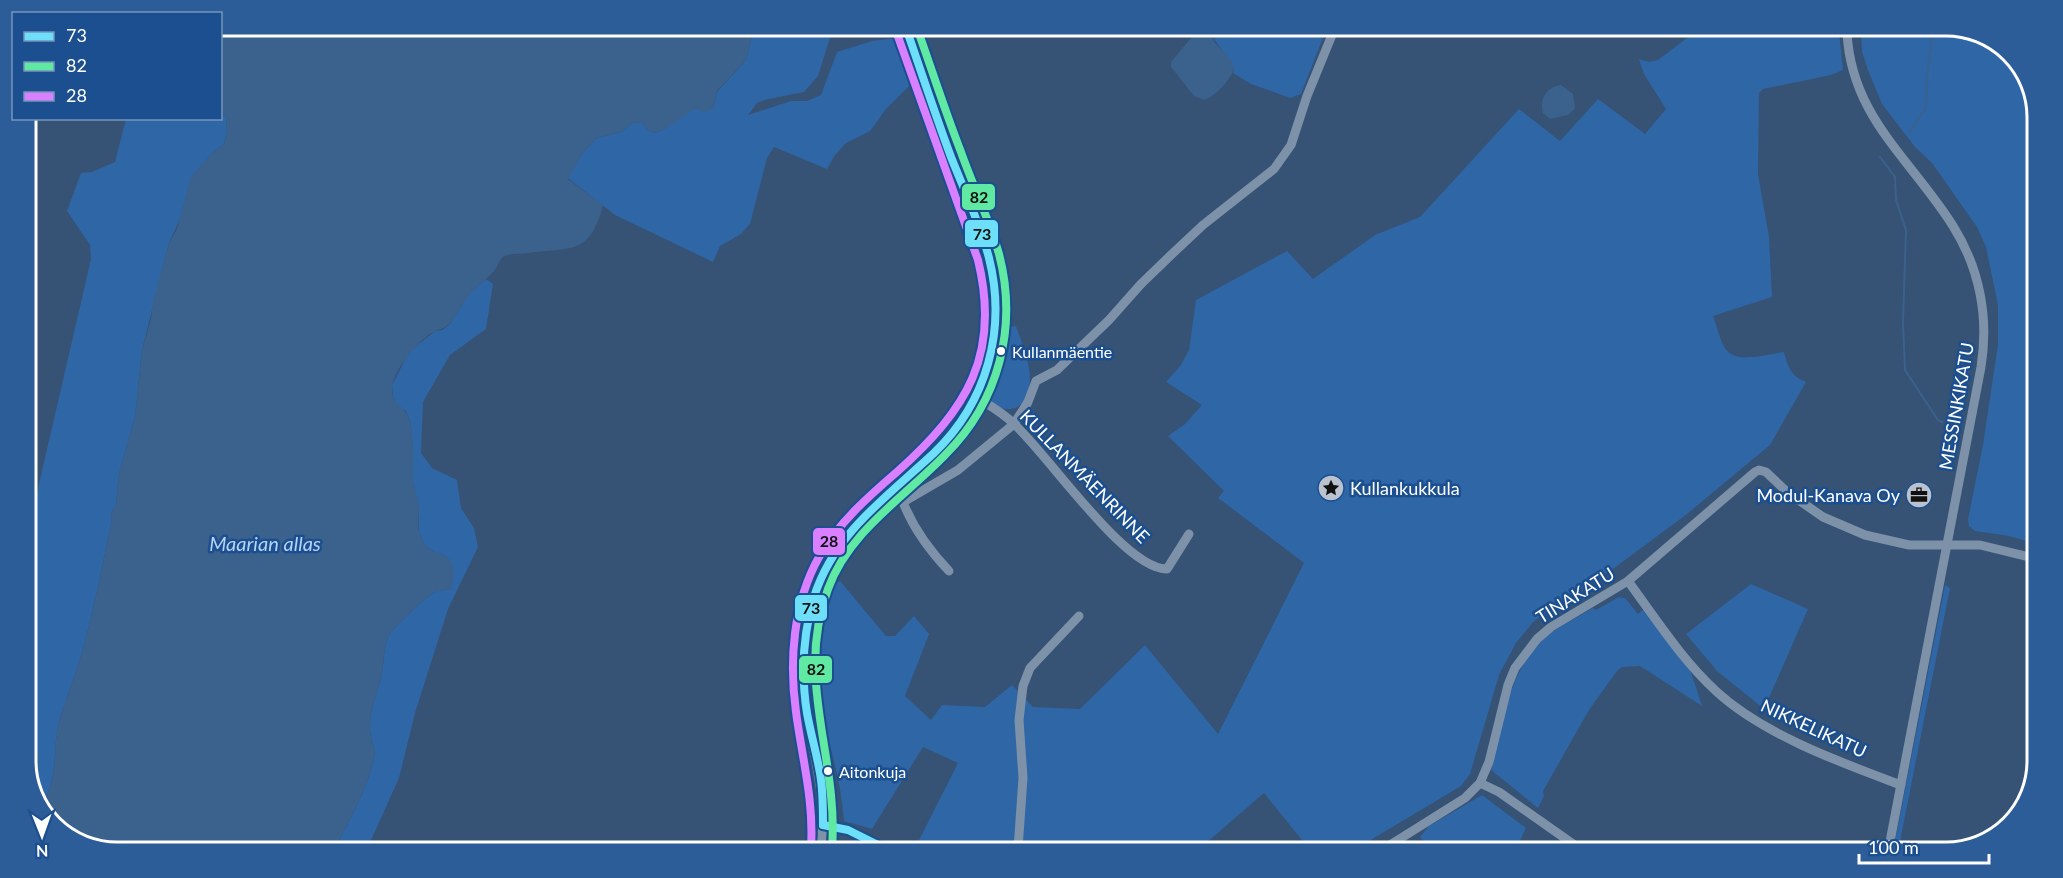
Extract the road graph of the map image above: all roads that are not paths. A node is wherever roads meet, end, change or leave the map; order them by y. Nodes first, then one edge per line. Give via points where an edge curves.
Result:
1 (909, 36) edge
2 (1332, 36) edge
3 (1847, 36) edge
4 (976, 397) junction
5 (1014, 423) junction
6 (1189, 534) dead end
7 (1947, 545) junction
8 (2027, 557) edge
9 (950, 571) dead end
10 (1628, 581) junction
11 (1079, 616) dead end
12 (1480, 783) junction
13 (1901, 784) junction
14 (823, 825) junction
15 (822, 842) edge
16 (873, 842) edge
17 (1018, 842) edge
18 (1395, 842) edge
19 (1570, 842) edge
20 (1890, 842) edge

1 - 4 street via 992,272 994,344 989,370
2 - 5 street via 1292,145 1279,163 1203,225 1057,370 1036,381
3 - 7 street, MESSINKIKATU via 1850,62 1870,113 1953,226 1972,264 1980,292 1984,350
4 - 5 street, KULLANMÄENRINNE
4 - 14 street via 950,436 850,531 819,584 810,615 804,680 821,779
5 - 6 street, KULLANMÄENRINNE via 1113,536 1147,564 1167,569
5 - 9 street via 958,470 903,502 910,520
7 - 8 street via 1980,545
7 - 10 street, TINAKATU via 1898,543 1843,527 1804,505 1760,470 1748,476
7 - 13 street, MESSINKIKATU
10 - 12 street, TINAKATU via 1551,627 1525,653 1508,685
10 - 13 street, NIKKELIKATU via 1689,663 1731,702 1787,737
11 - 17 street via 1030,668 1023,686 1018,720 1023,778
12 - 18 street, TINAKATU via 1466,798
12 - 19 street
13 - 20 street, MESSINKIKATU
14 - 15 street
14 - 16 street via 848,830

